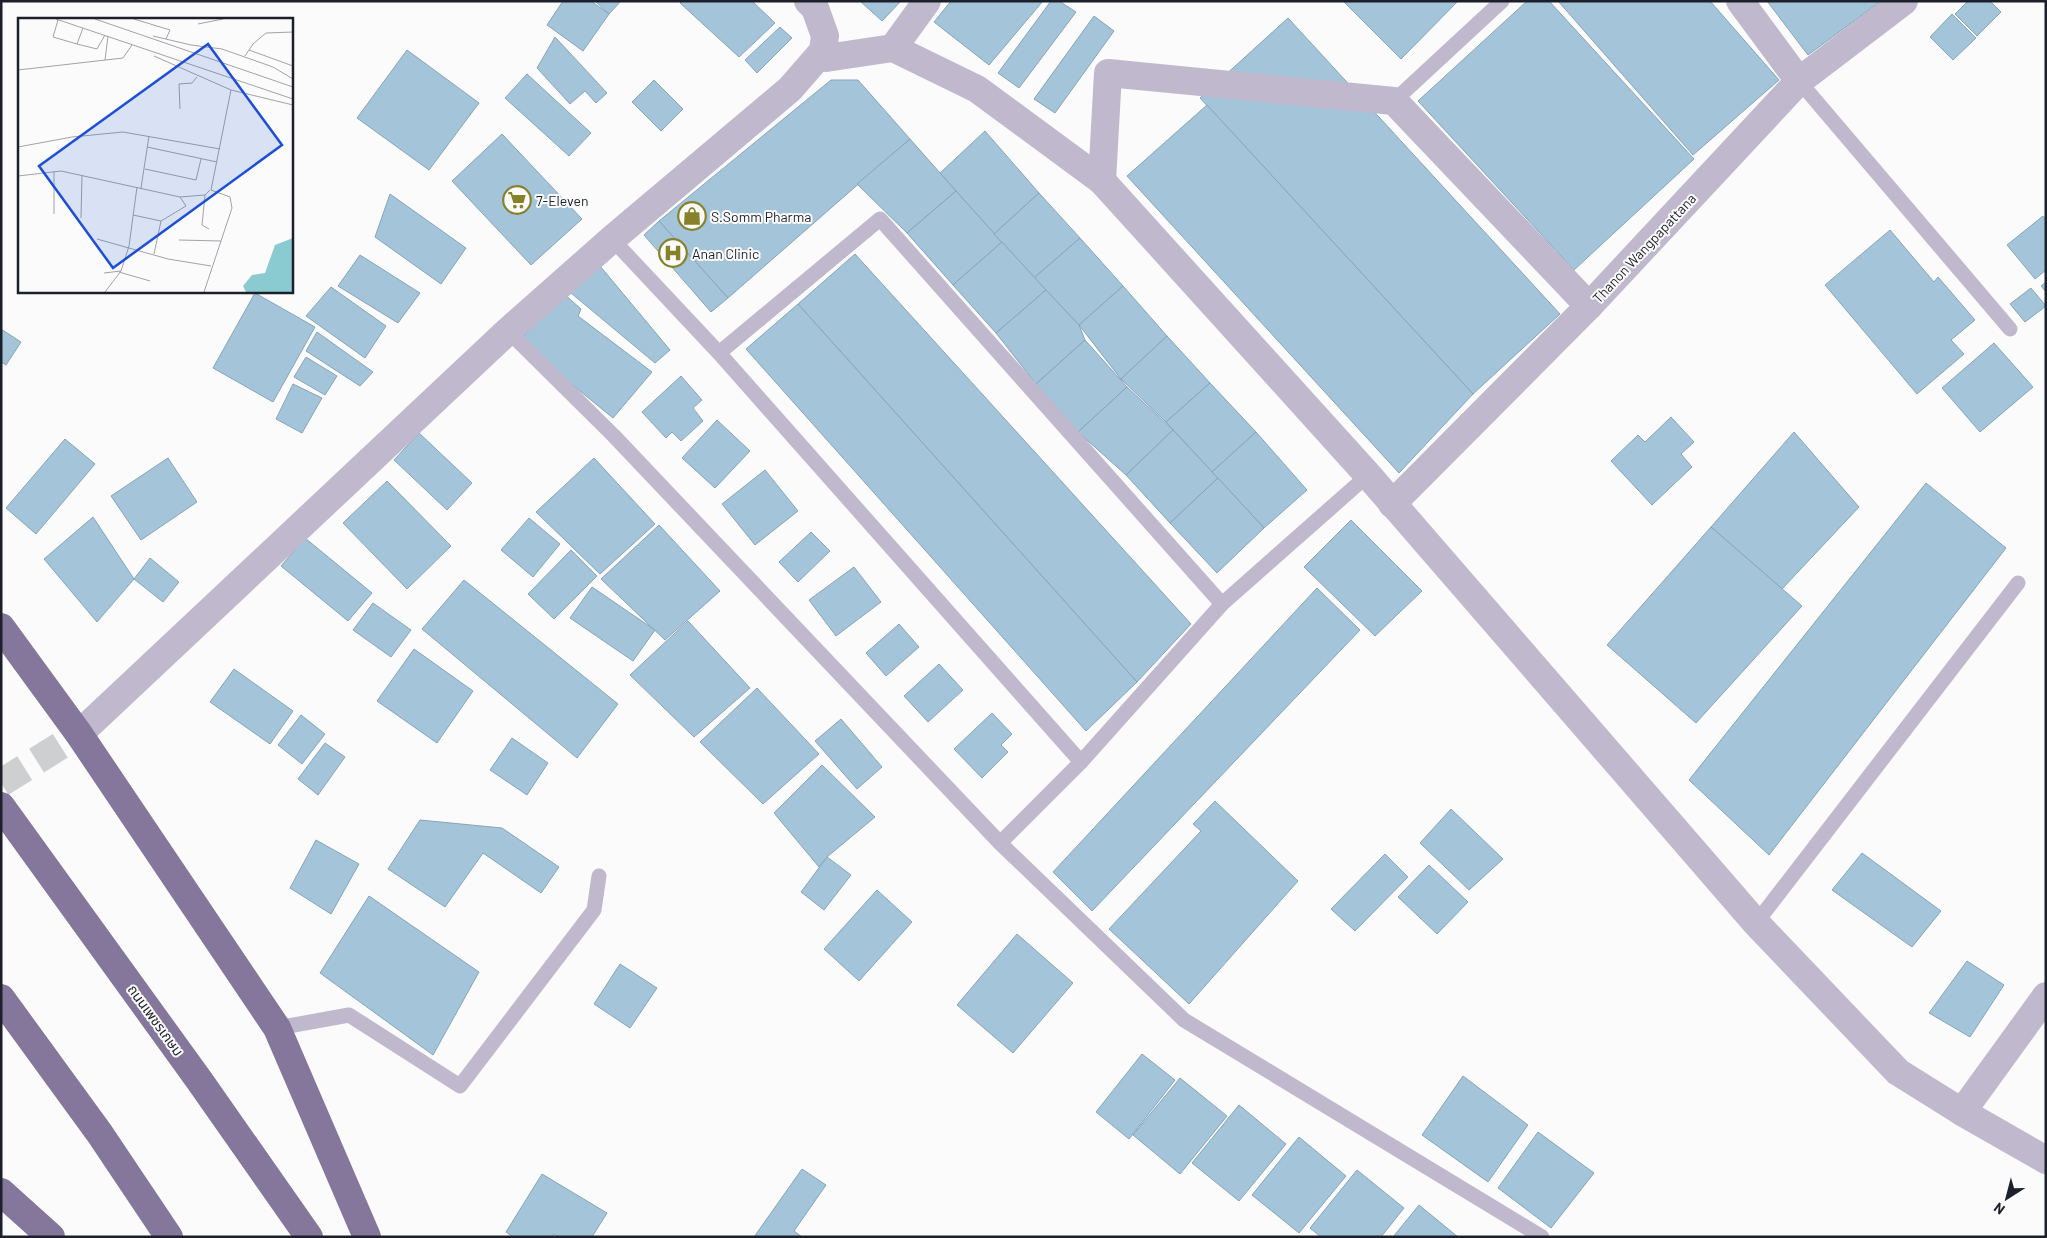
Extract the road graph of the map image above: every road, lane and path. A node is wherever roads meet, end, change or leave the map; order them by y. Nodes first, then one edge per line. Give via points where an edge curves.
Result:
1 (808, 1) edge
2 (927, 1) edge
3 (1502, 1) edge
4 (1740, 1) edge
5 (1904, 1) edge
6 (893, 48) junction
7 (826, 58) dead end
8 (1799, 81) junction
9 (1394, 101) junction
10 (1102, 181) junction
11 (612, 239) junction
12 (1589, 306) junction
13 (2010, 328) dead end
14 (508, 331) junction
15 (719, 353) junction
16 (1368, 475) junction
17 (1392, 504) junction
18 (2018, 583) dead end
19 (1222, 604) junction
20 (1, 627) edge
21 (79, 734) junction
22 (1081, 762) junction
23 (1, 806) edge
24 (1000, 843) junction
25 (599, 876) dead end
26 (1756, 923) junction
27 (2046, 996) edge
28 (1, 998) edge
29 (277, 1028) junction
30 (1962, 1112) junction
31 (2046, 1160) edge
32 (1, 1192) edge
33 (51, 1237) edge
34 (169, 1237) edge
35 (308, 1237) edge
36 (367, 1237) edge
37 (1542, 1237) edge

1 - 11 street via 815,8 824,36 823,52 790,89
2 - 6 street
3 - 9 lane
4 - 8 street
5 - 8 street, Thanon Wangpapattana
6 - 7 street
6 - 10 street via 977,89
8 - 12 street, Thanon Wangpapattana
8 - 13 lane
9 - 10 street via 1108,73
9 - 12 street
10 - 16 street
11 - 14 street
11 - 15 lane
12 - 17 street, Thanon Wangpapattana
14 - 21 street
14 - 24 lane via 614,436
15 - 19 lane via 880,219
15 - 22 lane
16 - 17 street
16 - 19 lane
17 - 26 street
18 - 26 lane
19 - 22 lane
20 - 21 highway
21 - 29 highway
22 - 24 lane
23 - 35 highway, ถนนเพชรเกษม
24 - 37 lane via 1184,1020
25 - 29 lane via 594,910 460,1086 349,1015
26 - 30 street via 1898,1072
27 - 30 street
28 - 34 highway via 100,1134
29 - 36 highway
30 - 31 street
32 - 33 highway

